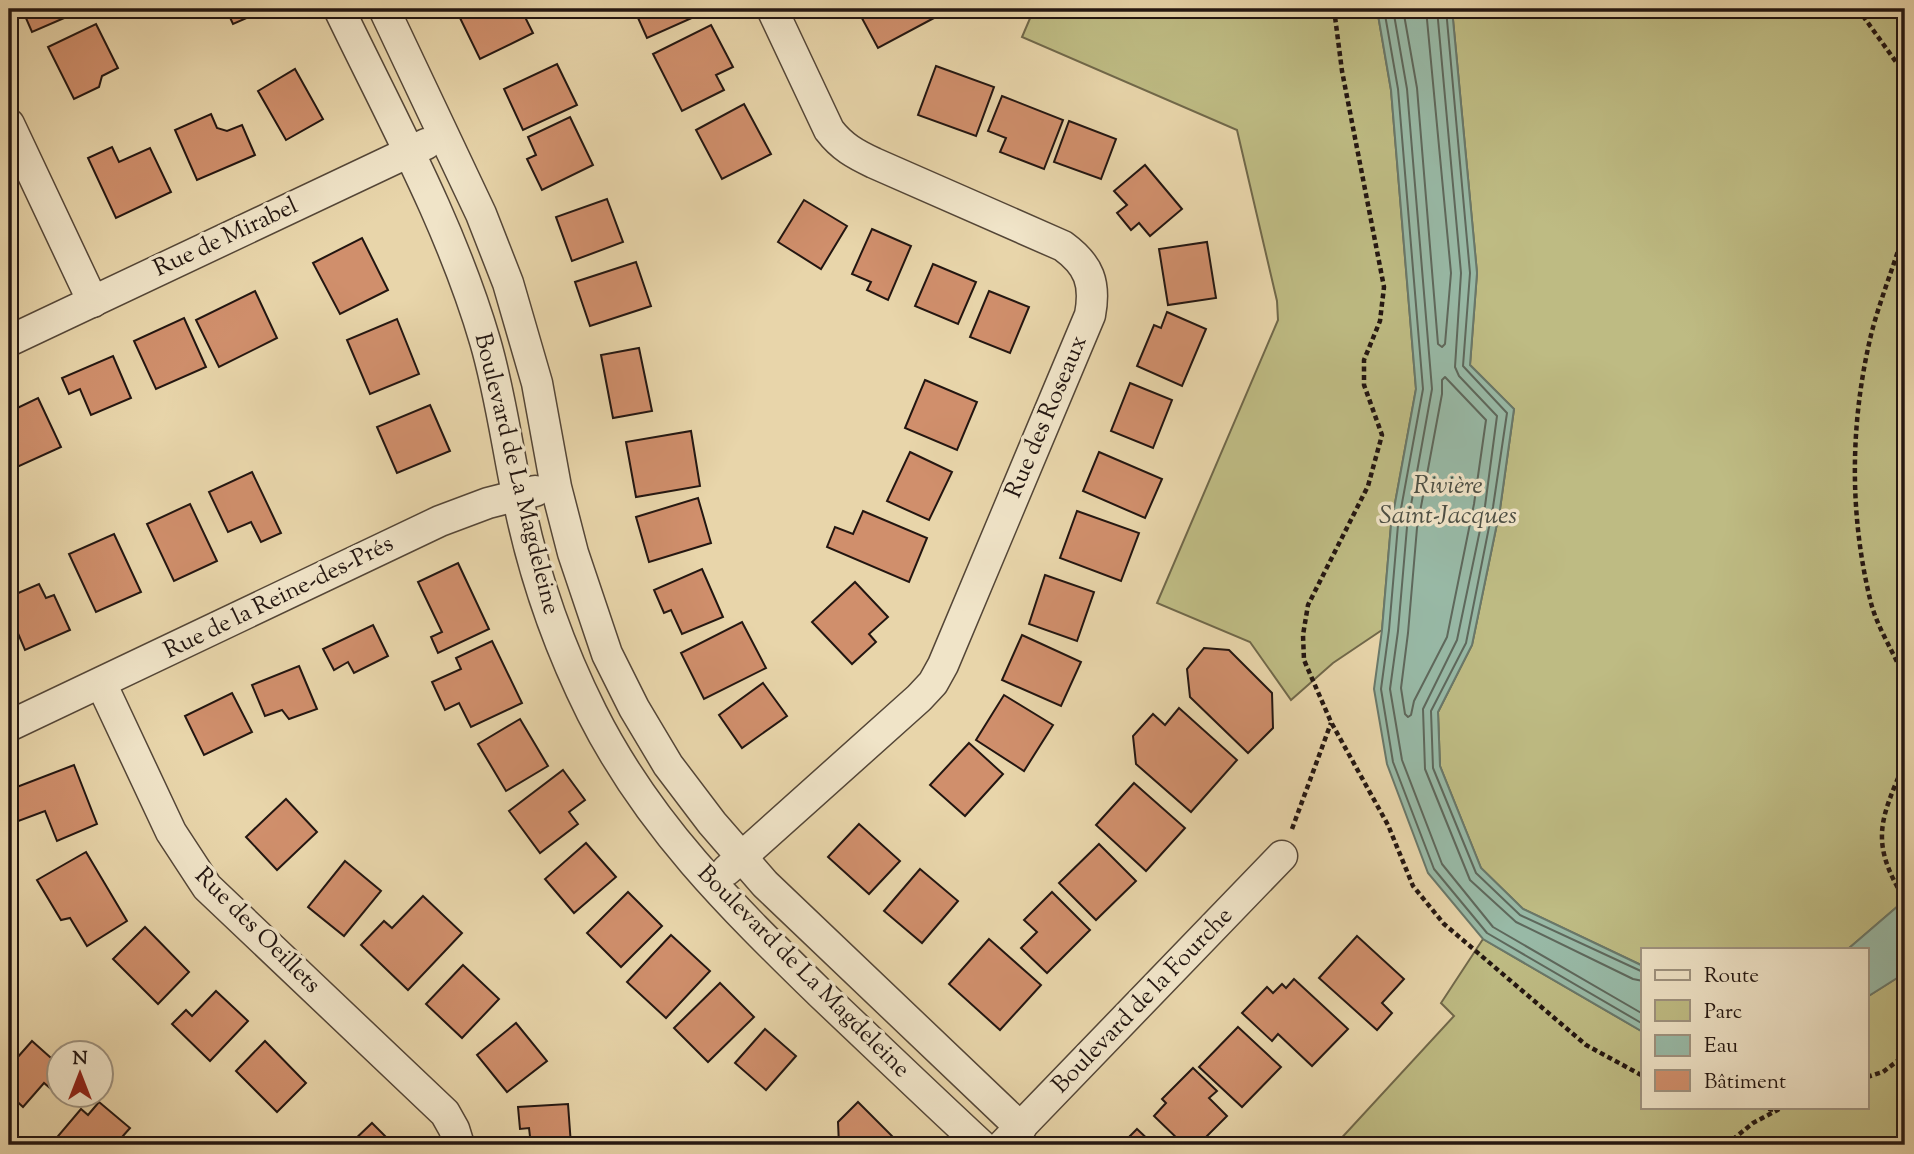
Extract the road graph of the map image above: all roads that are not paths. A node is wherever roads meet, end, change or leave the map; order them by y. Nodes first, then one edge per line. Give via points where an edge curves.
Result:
1 (340, 9) edge
2 (384, 9) edge
3 (772, 9) edge
4 (9, 124) edge
5 (444, 135) junction
6 (408, 153) junction
7 (93, 302) junction
8 (9, 341) edge
9 (556, 487) junction
10 (517, 495) junction
11 (100, 683) junction
12 (9, 726) edge
13 (1282, 856) road end
14 (742, 857) junction
15 (711, 884) junction
16 (1012, 1136) edge
17 (459, 1145) edge
18 (981, 1145) edge

1 - 6 street, Boulevard de La Magdeleine
2 - 5 street, Boulevard de La Magdeleine
3 - 14 street, Rue des Roseaux via 839,143 874,163 1063,246 1086,268 1093,299 933,683
4 - 7 street
5 - 6 street, Rue de Mirabel
5 - 9 street, Boulevard de La Magdeleine via 481,214 515,305 537,383
6 - 7 street, Rue de Mirabel
6 - 10 street, Boulevard de La Magdeleine via 459,268 484,339
7 - 8 street, Rue de Mirabel
9 - 10 street, Rue de la Reine-des-Prés
9 - 14 street, Boulevard de La Magdeleine via 596,626 629,699 668,765
10 - 11 street, Rue de la Reine-des-Prés via 440,521
10 - 15 street, Boulevard de La Magdeleine via 540,588 593,714 656,816
11 - 12 street, Rue de la Reine-des-Prés
11 - 17 street, Rue des Oeillets via 171,832 206,887 445,1113
13 - 16 street, Boulevard de la Fourche
14 - 15 street, Rue des Roseaux
14 - 16 street, Boulevard de La Magdeleine
15 - 18 street, Boulevard de La Magdeleine

